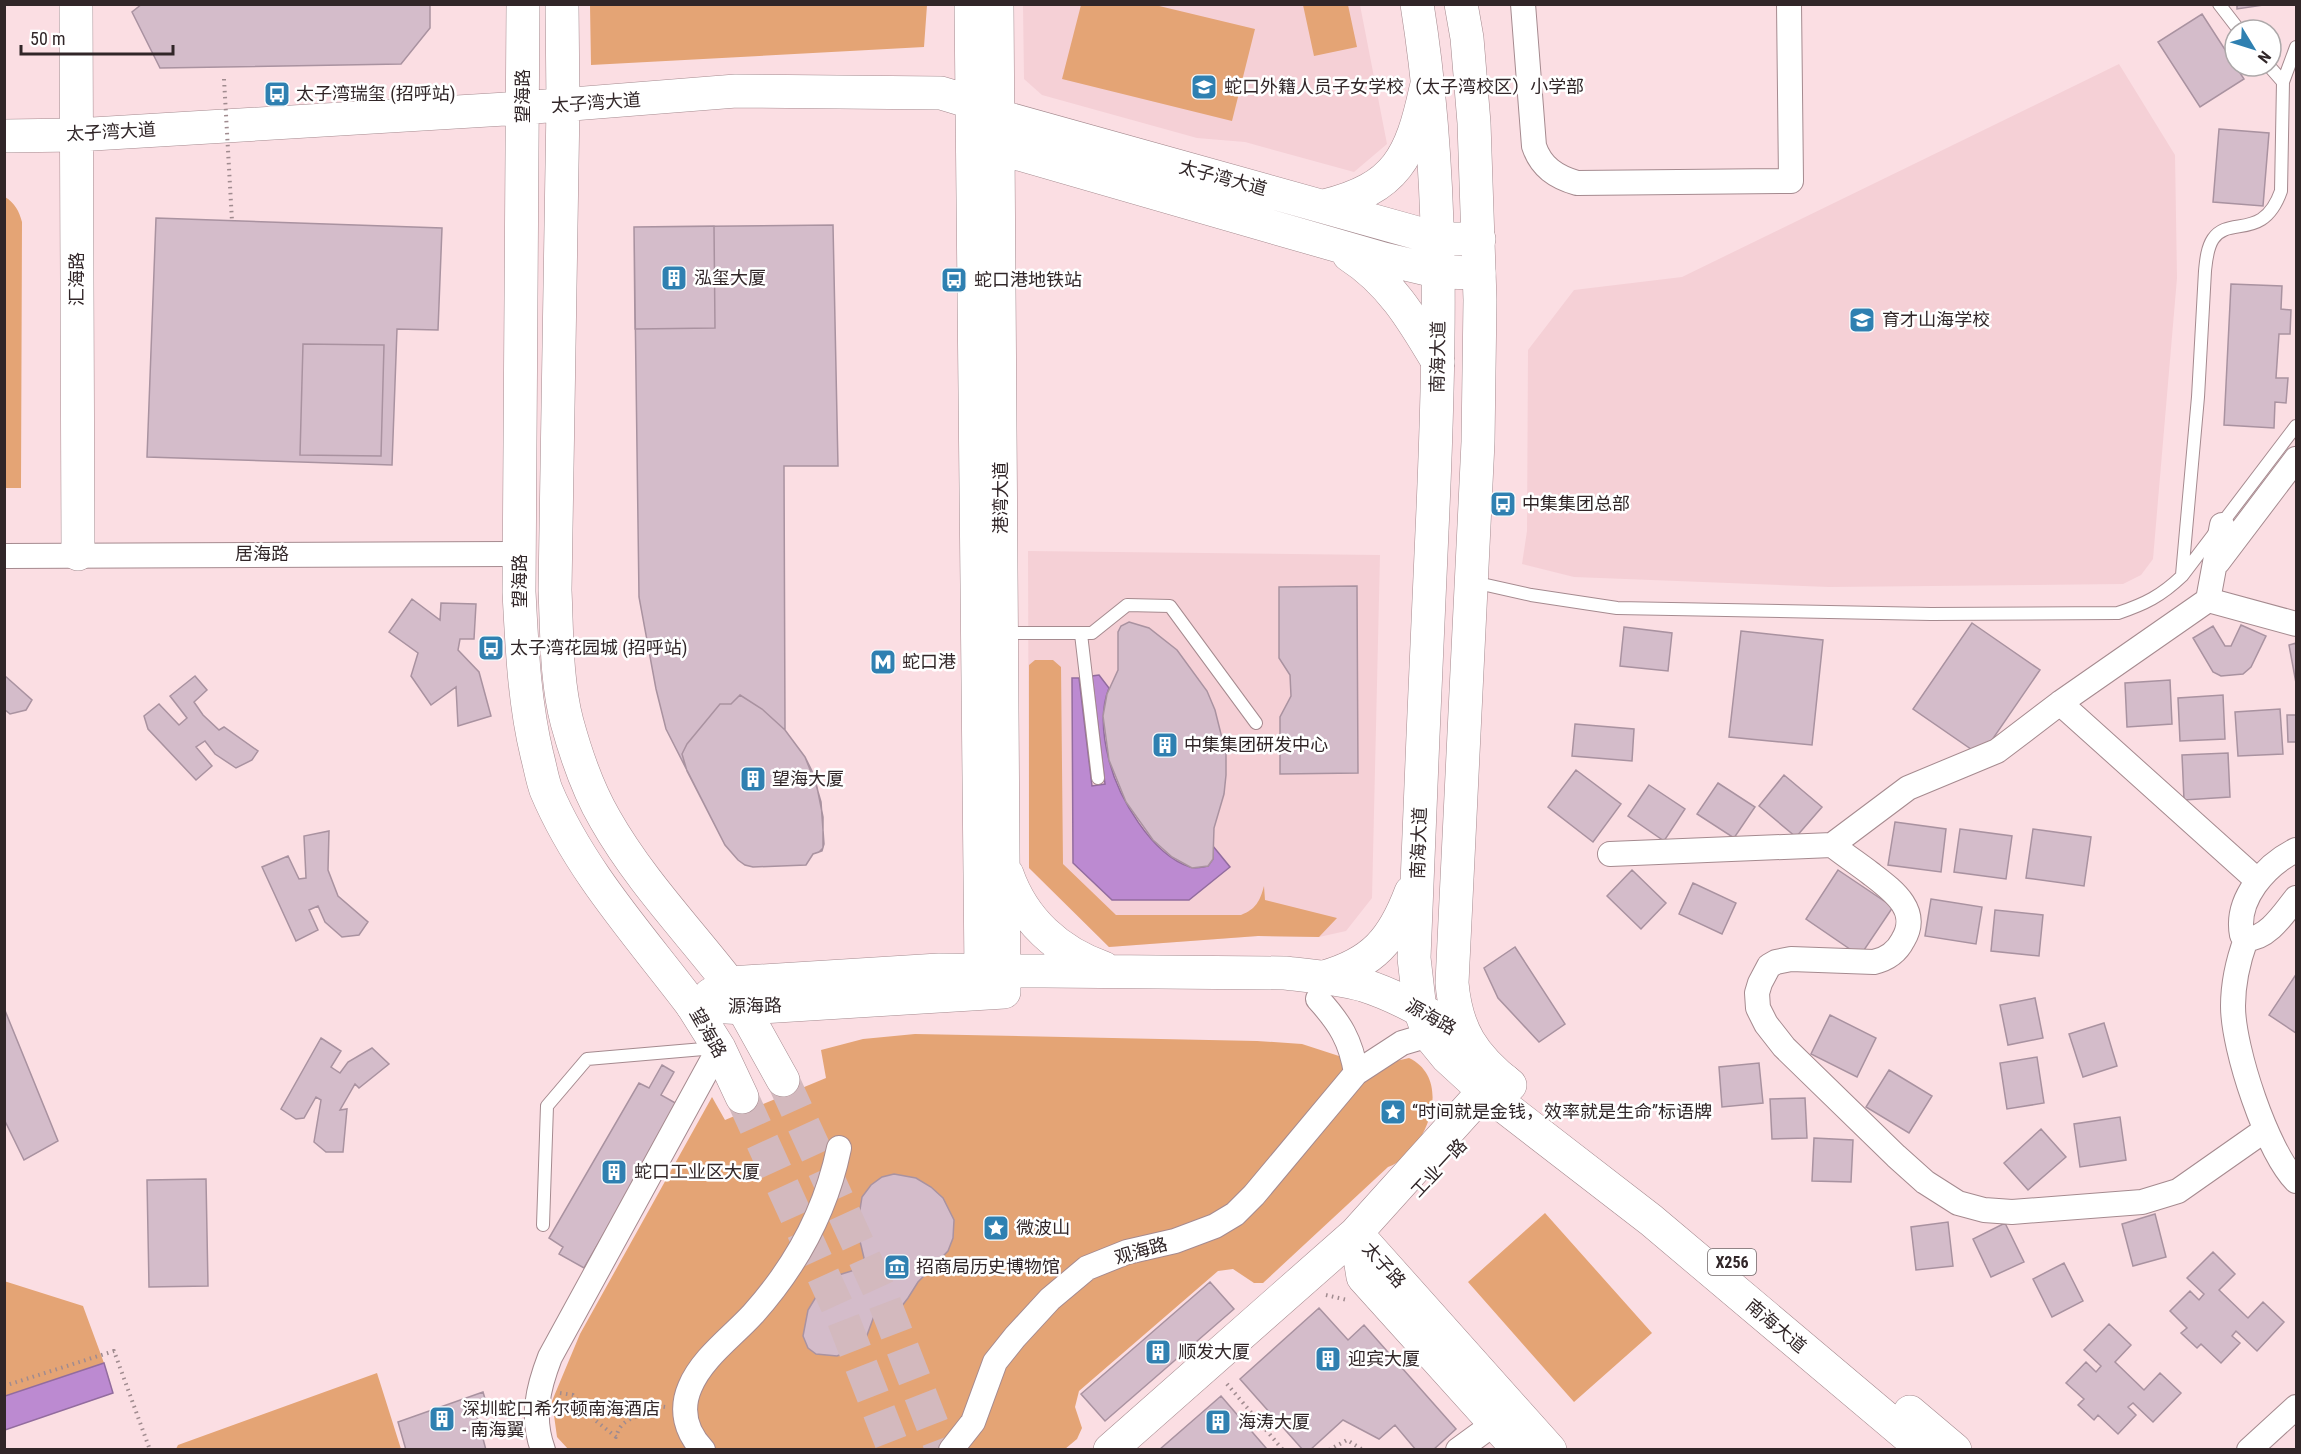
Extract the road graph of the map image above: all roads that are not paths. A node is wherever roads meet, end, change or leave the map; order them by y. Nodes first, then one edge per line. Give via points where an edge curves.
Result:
1 (76, 4) edge
2 (523, 4) edge
3 (562, 4) edge
4 (971, 4) edge
5 (997, 4) edge
6 (1417, 4) edge
7 (1461, 4) edge
8 (1523, 4) edge
9 (1789, 4) edge
10 (2219, 4) edge
11 (2230, 18) edge
12 (2296, 47) edge
13 (2280, 78) edge
14 (1427, 81) junction
15 (2283, 82) junction
16 (562, 105) junction
17 (522, 108) junction
18 (989, 122) junction
19 (76, 135) junction
20 (4, 136) edge
21 (1324, 206) junction
22 (1439, 239) junction
23 (1479, 239) junction
24 (1329, 243) junction
25 (1438, 272) junction
26 (1479, 273) junction
27 (1438, 362) junction
28 (2296, 426) edge
29 (2296, 459) edge
30 (2222, 525) junction
31 (78, 554) junction
32 (520, 554) junction
33 (4, 556) edge
34 (2214, 566) junction
35 (2182, 576) junction
36 (1471, 582) junction
37 (2208, 600) junction
38 (2296, 624) edge
39 (1002, 633) junction
40 (1081, 634) junction
41 (2060, 703) junction
42 (1256, 723) dead end
43 (1098, 778) dead end
44 (1832, 845) junction
45 (2296, 850) edge
46 (1610, 854) dead end
47 (1004, 867) junction
48 (1417, 877) junction
49 (2258, 881) junction
50 (2296, 898) edge
51 (2246, 939) junction
52 (1115, 971) junction
53 (996, 978) junction
54 (1321, 988) junction
55 (737, 995) junction
56 (692, 1005) junction
57 (1424, 1022) junction
58 (1463, 1033) junction
59 (719, 1048) junction
60 (1356, 1073) junction
61 (783, 1080) tunnel mouth
62 (1496, 1091) junction
63 (742, 1097) tunnel mouth
64 (2265, 1130) junction
65 (839, 1148) dead end
66 (2296, 1181) edge
67 (543, 1225) dead end
68 (1369, 1231) junction
69 (1370, 1284) junction
70 (1312, 1290) junction
71 (2296, 1407) edge
72 (1495, 1423) junction
73 (543, 1449) edge
74 (703, 1449) edge
75 (951, 1449) edge
76 (1110, 1449) edge
77 (1458, 1449) edge
78 (1519, 1449) edge
79 (1550, 1449) edge
80 (1924, 1449) edge
81 (1955, 1449) edge
82 (2248, 1449) edge

1 - 19 main road, 汇海路
2 - 17 main road, 望海路
3 - 16 main road, 望海路
4 - 18 main road, 港湾大道
5 - 18 main road, 港湾大道
6 - 14 main road, 南海大道
7 - 23 main road, 南海大道 via 1474,123
8 - 9 street via 1534,146 1542,164 1576,183 1791,181
10 - 11 lane
12 - 15 lane
13 - 15 lane
14 - 21 main road via 1417,128 1397,167 1384,182 1364,193
14 - 22 main road, 南海大道
15 - 35 lane via 2281,191 2275,207 2249,226 2222,230 2208,252
16 - 17 main road, 太子湾大道
16 - 18 main road, 太子湾大道 via 736,91 941,93
16 - 55 main road, 望海路 via 555,590 558,657 567,720 604,818 635,866
17 - 19 main road, 太子湾大道
17 - 32 main road, 望海路
18 - 21 main road, 太子湾大道
18 - 24 main road, 太子湾大道
18 - 39 main road, 港湾大道
18 - 53 main road, 港湾大道
19 - 20 main road, 太子湾大道
19 - 31 main road, 汇海路
21 - 22 main road, 太子湾大道
22 - 23 main road, 太子湾大道
22 - 25 main road, 南海大道
23 - 26 main road, 南海大道
24 - 25 main road, 太子湾大道
24 - 27 main road via 1384,282
25 - 26 main road, 太子湾大道
25 - 27 main road, 南海大道
26 - 36 main road, 南海大道 via 1478,442
27 - 48 main road, 南海大道
28 - 30 lane
29 - 34 street
30 - 34 street
30 - 35 lane
31 - 32 street, 居海路
31 - 33 street, 居海路
32 - 56 main road, 望海路 via 522,659 530,725 546,789 599,887
34 - 37 street
35 - 36 lane via 2143,605 2118,613 1617,608
36 - 58 main road, 南海大道 via 1452,982 1454,1009
37 - 38 street
37 - 41 street
39 - 40 lane
39 - 47 main road, 港湾大道
40 - 42 lane via 1092,633 1128,605 1170,606
40 - 43 lane
41 - 44 street via 1997,751 1908,788
41 - 49 street
44 - 46 street
44 - 64 street via 1895,893 1908,912 1907,933 1892,954 1874,962 1776,962 1769,966 1760,983 1758,1008 1784,1047 1902,1162 1947,1198 1998,1212 2142,1202 2178,1191
45 - 49 street
47 - 52 main road via 1030,919 1048,937 1090,963
47 - 53 main road, 港湾大道
48 - 54 main road via 1395,927 1379,949
48 - 57 main road, 南海大道 via 1414,958
49 - 51 street via 2241,913 2240,925
50 - 51 street via 2269,929
51 - 64 street via 2239,959 2233,1007 2236,1034
52 - 53 main road, 源海路
52 - 54 main road, 源海路 via 1244,972
53 - 54 main road, 源海路 via 1279,993
53 - 55 main road, 源海路
54 - 57 main road, 源海路 via 1362,985 1398,999
54 - 60 street via 1347,1038
55 - 56 main road, 源海路
55 - 61 main road, 望海路
56 - 59 main road, 望海路
57 - 58 main road, 源海路
57 - 60 street, 观海路 via 1402,1043
57 - 62 main road, 南海大道 / X256 via 1447,1057
58 - 62 main road, 南海大道 / X256 via 1482,1058
59 - 63 main road, 望海路
59 - 67 lane via 587,1059 547,1106
59 - 73 street via 561,1334 540,1384 536,1411
60 - 75 street, 观海路 via 1235,1214 1175,1241 1127,1252 1087,1268 1050,1299 995,1362 973,1422
62 - 68 main road, 工业一路
62 - 80 main road, 南海大道 / X256
62 - 81 main road, 南海大道 / X256 via 1664,1204
64 - 66 street via 2276,1154
65 - 74 street via 828,1193 801,1250 765,1299 696,1375 685,1410 689,1431
68 - 69 main road
68 - 70 main road, 工业一路
69 - 70 main road via 1352,1272 1337,1270 1321,1272
69 - 72 main road, 太子路
69 - 79 main road, 太子路
70 - 76 main road, 工业一路
71 - 82 street
72 - 77 street
72 - 78 main road, 太子路

